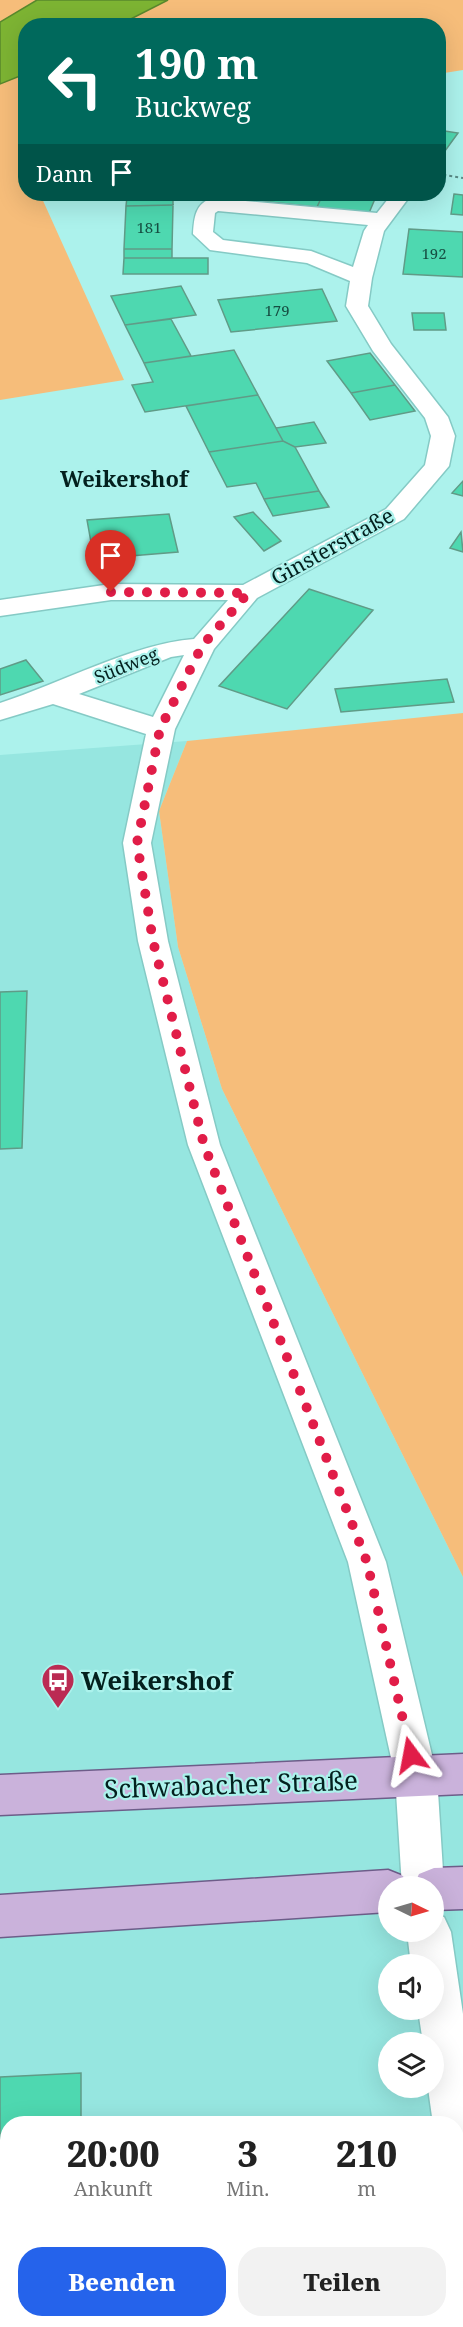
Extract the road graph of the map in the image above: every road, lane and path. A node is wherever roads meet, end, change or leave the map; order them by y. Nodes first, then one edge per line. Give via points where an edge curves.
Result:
1 (446, 175) edge
2 (463, 178) edge
3 (396, 201) edge
4 (383, 220) junction
5 (361, 278) junction
6 (248, 593) junction
7 (0, 608) edge
8 (202, 646) junction
9 (52, 695) junction
10 (0, 712) edge
11 (160, 729) junction
12 (463, 1774) edge
13 (416, 1776) junction
14 (0, 1794) edge
15 (422, 1876) edge
16 (463, 1888) edge
17 (444, 1889) edge
18 (378, 1892) edge
19 (0, 1916) edge
20 (442, 2020) edge
21 (455, 2116) edge

1 - 2 path
3 - 4 street
4 - 5 street via 374,231
4 - 5 street via 213,204 205,212 202,234 217,246 311,257
5 - 6 street, Ginsterstraße via 357,306 381,346 436,417 443,435 437,466 395,514
6 - 7 street via 111,592
6 - 8 street, Ginsterstraße
8 - 9 street, Südweg via 166,649
8 - 11 street, Ginsterstraße
9 - 10 street, Südweg
9 - 11 street, Südweg
11 - 13 street, Ginsterstraße via 137,843 156,952 204,1145 367,1562
12 - 13 main road, Schwabacher Straße
13 - 14 main road, Schwabacher Straße
13 - 15 street, Ginsterstraße
16 - 17 main road
18 - 19 main road
20 - 21 street

